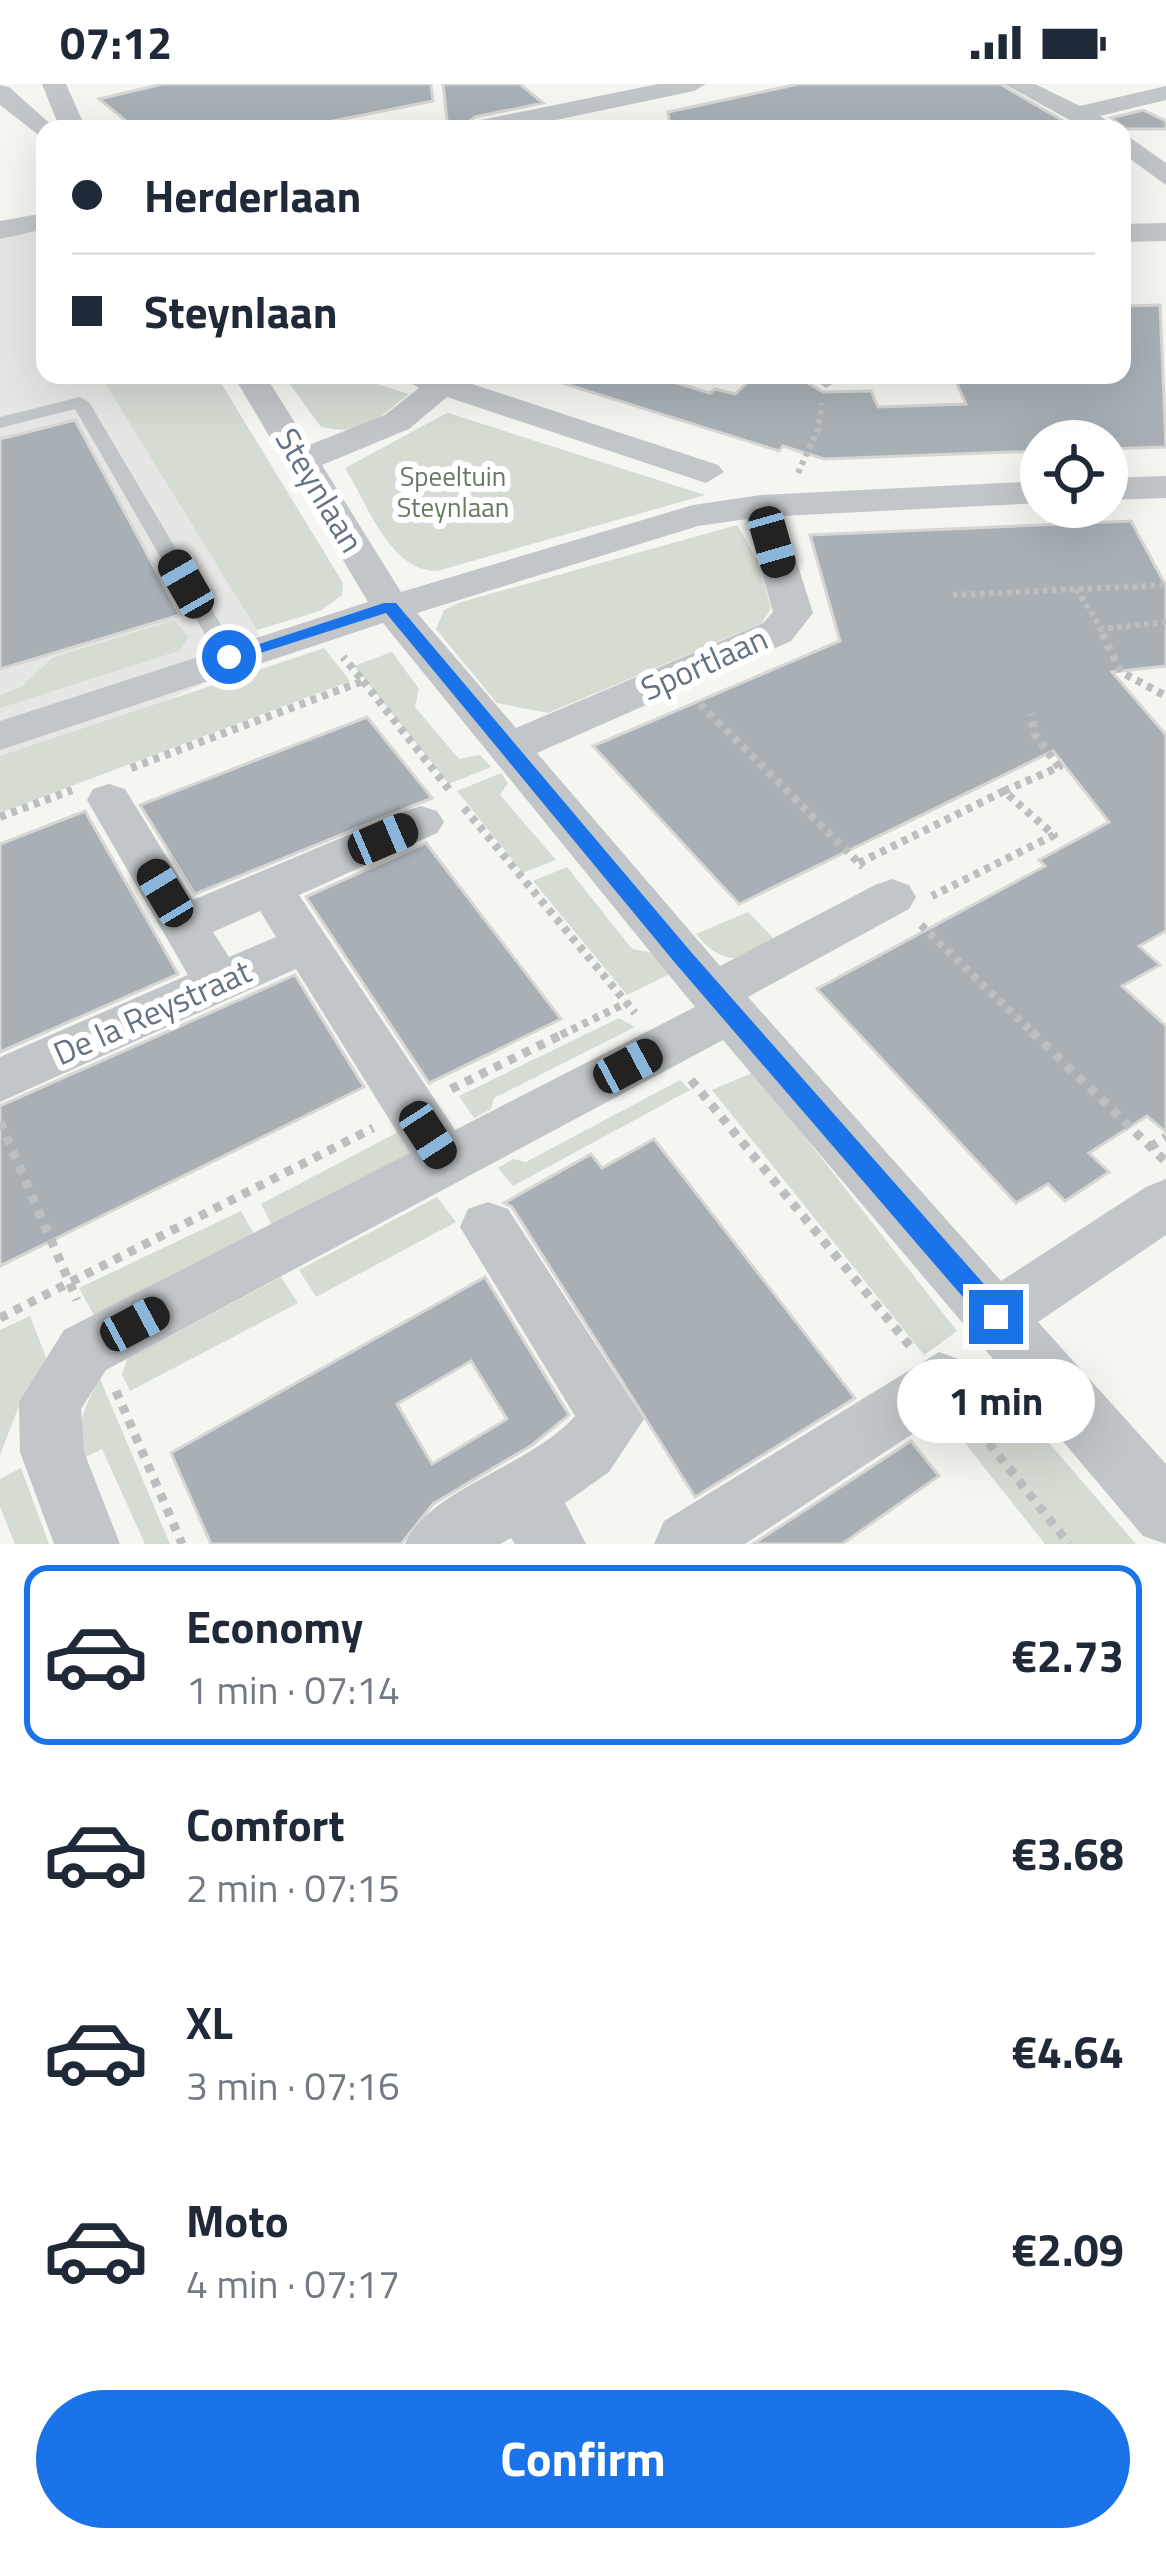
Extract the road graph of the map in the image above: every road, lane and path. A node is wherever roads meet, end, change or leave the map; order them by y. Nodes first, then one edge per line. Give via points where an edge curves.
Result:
1 (54, 84) edge
2 (694, 84) edge
3 (1016, 84) edge
4 (0, 92) edge
5 (1166, 93) edge
6 (1078, 114) junction
7 (69, 120) edge
8 (520, 120) edge
9 (1089, 120) edge
10 (36, 124) edge
11 (1131, 148) edge
12 (1166, 178) edge
13 (36, 223) edge
14 (0, 230) edge
15 (1166, 232) edge
16 (1131, 233) edge
17 (255, 384) edge
18 (432, 384) edge
19 (454, 384) edge
20 (824, 384) edge
21 (0, 423) edge
22 (304, 460) junction
23 (706, 472) dead end
24 (1166, 487) edge
25 (1128, 488) edge
26 (1020, 493) edge
27 (779, 505) junction
28 (1166, 585) edge
29 (1076, 589) junction
30 (953, 595) dead end
31 (390, 606) junction
32 (1166, 622) edge
33 (1100, 627) junction
34 (320, 628) junction
35 (229, 657) junction
36 (363, 681) junction
37 (1166, 696) edge
38 (1031, 714) dead end
39 (0, 736) edge
40 (507, 749) junction
41 (103, 787) junction
42 (1004, 791) junction
43 (0, 817) edge
44 (421, 823) dead end
45 (892, 886) junction
46 (269, 888) junction
47 (183, 924) junction
48 (304, 944) junction
49 (218, 982) junction
50 (626, 1002) junction
51 (722, 1002) junction
52 (664, 1048) junction
53 (0, 1080) edge
54 (411, 1109) junction
55 (0, 1122) edge
56 (1166, 1137) edge
57 (1150, 1147) dead end
58 (446, 1161) junction
59 (1166, 1204) edge
60 (488, 1227) dead end
61 (70, 1284) junction
62 (996, 1317) junction
63 (0, 1318) edge
64 (96, 1345) junction
65 (939, 1381) junction
66 (1166, 1513) edge
67 (538, 1520) edge
68 (87, 1544) edge
69 (182, 1544) edge
70 (438, 1544) edge
71 (687, 1544) edge
72 (1069, 1544) edge

1 - 7 street
2 - 8 street
3 - 6 street
4 - 10 street
5 - 6 street
6 - 9 street
11 - 12 street
13 - 14 street
15 - 16 street
17 - 22 street, Steynlaan
18 - 22 street via 397,422
19 - 23 street
20 - 27 path via 818,429
21 - 35 lane via 80,402
22 - 31 street, Steynlaan
24 - 25 street
26 - 27 street
27 - 31 street via 693,516
27 - 40 street, Sportlaan via 793,613 777,632
28 - 29 path
29 - 30 path
29 - 33 path
31 - 34 street
31 - 40 street, Steynlaan
32 - 33 path
33 - 37 path via 1104,653 1123,677
34 - 35 street
34 - 36 path
35 - 39 street
36 - 41 path
36 - 50 path
38 - 42 path via 1035,735 1059,766
40 - 51 street, Steynlaan
41 - 43 path
41 - 47 street, De la Reystraat
42 - 45 path
42 - 45 path via 1054,835
44 - 46 street
45 - 51 street
46 - 47 street
46 - 48 street
47 - 49 street, De la Reystraat
48 - 49 street, De la Reystraat
48 - 54 street
49 - 53 street, De la Reystraat
50 - 52 path
50 - 54 path
51 - 52 street
51 - 62 street, Steynlaan
52 - 58 street
52 - 65 path
54 - 58 street
54 - 61 path
55 - 61 path
56 - 57 path
58 - 64 street
59 - 62 street
60 - 67 street via 613,1419
61 - 63 path
61 - 64 path
62 - 66 street, Steynlaan
64 - 68 street via 50,1402 52,1452
64 - 69 path
65 - 71 street
65 - 72 path
67 - 70 street

